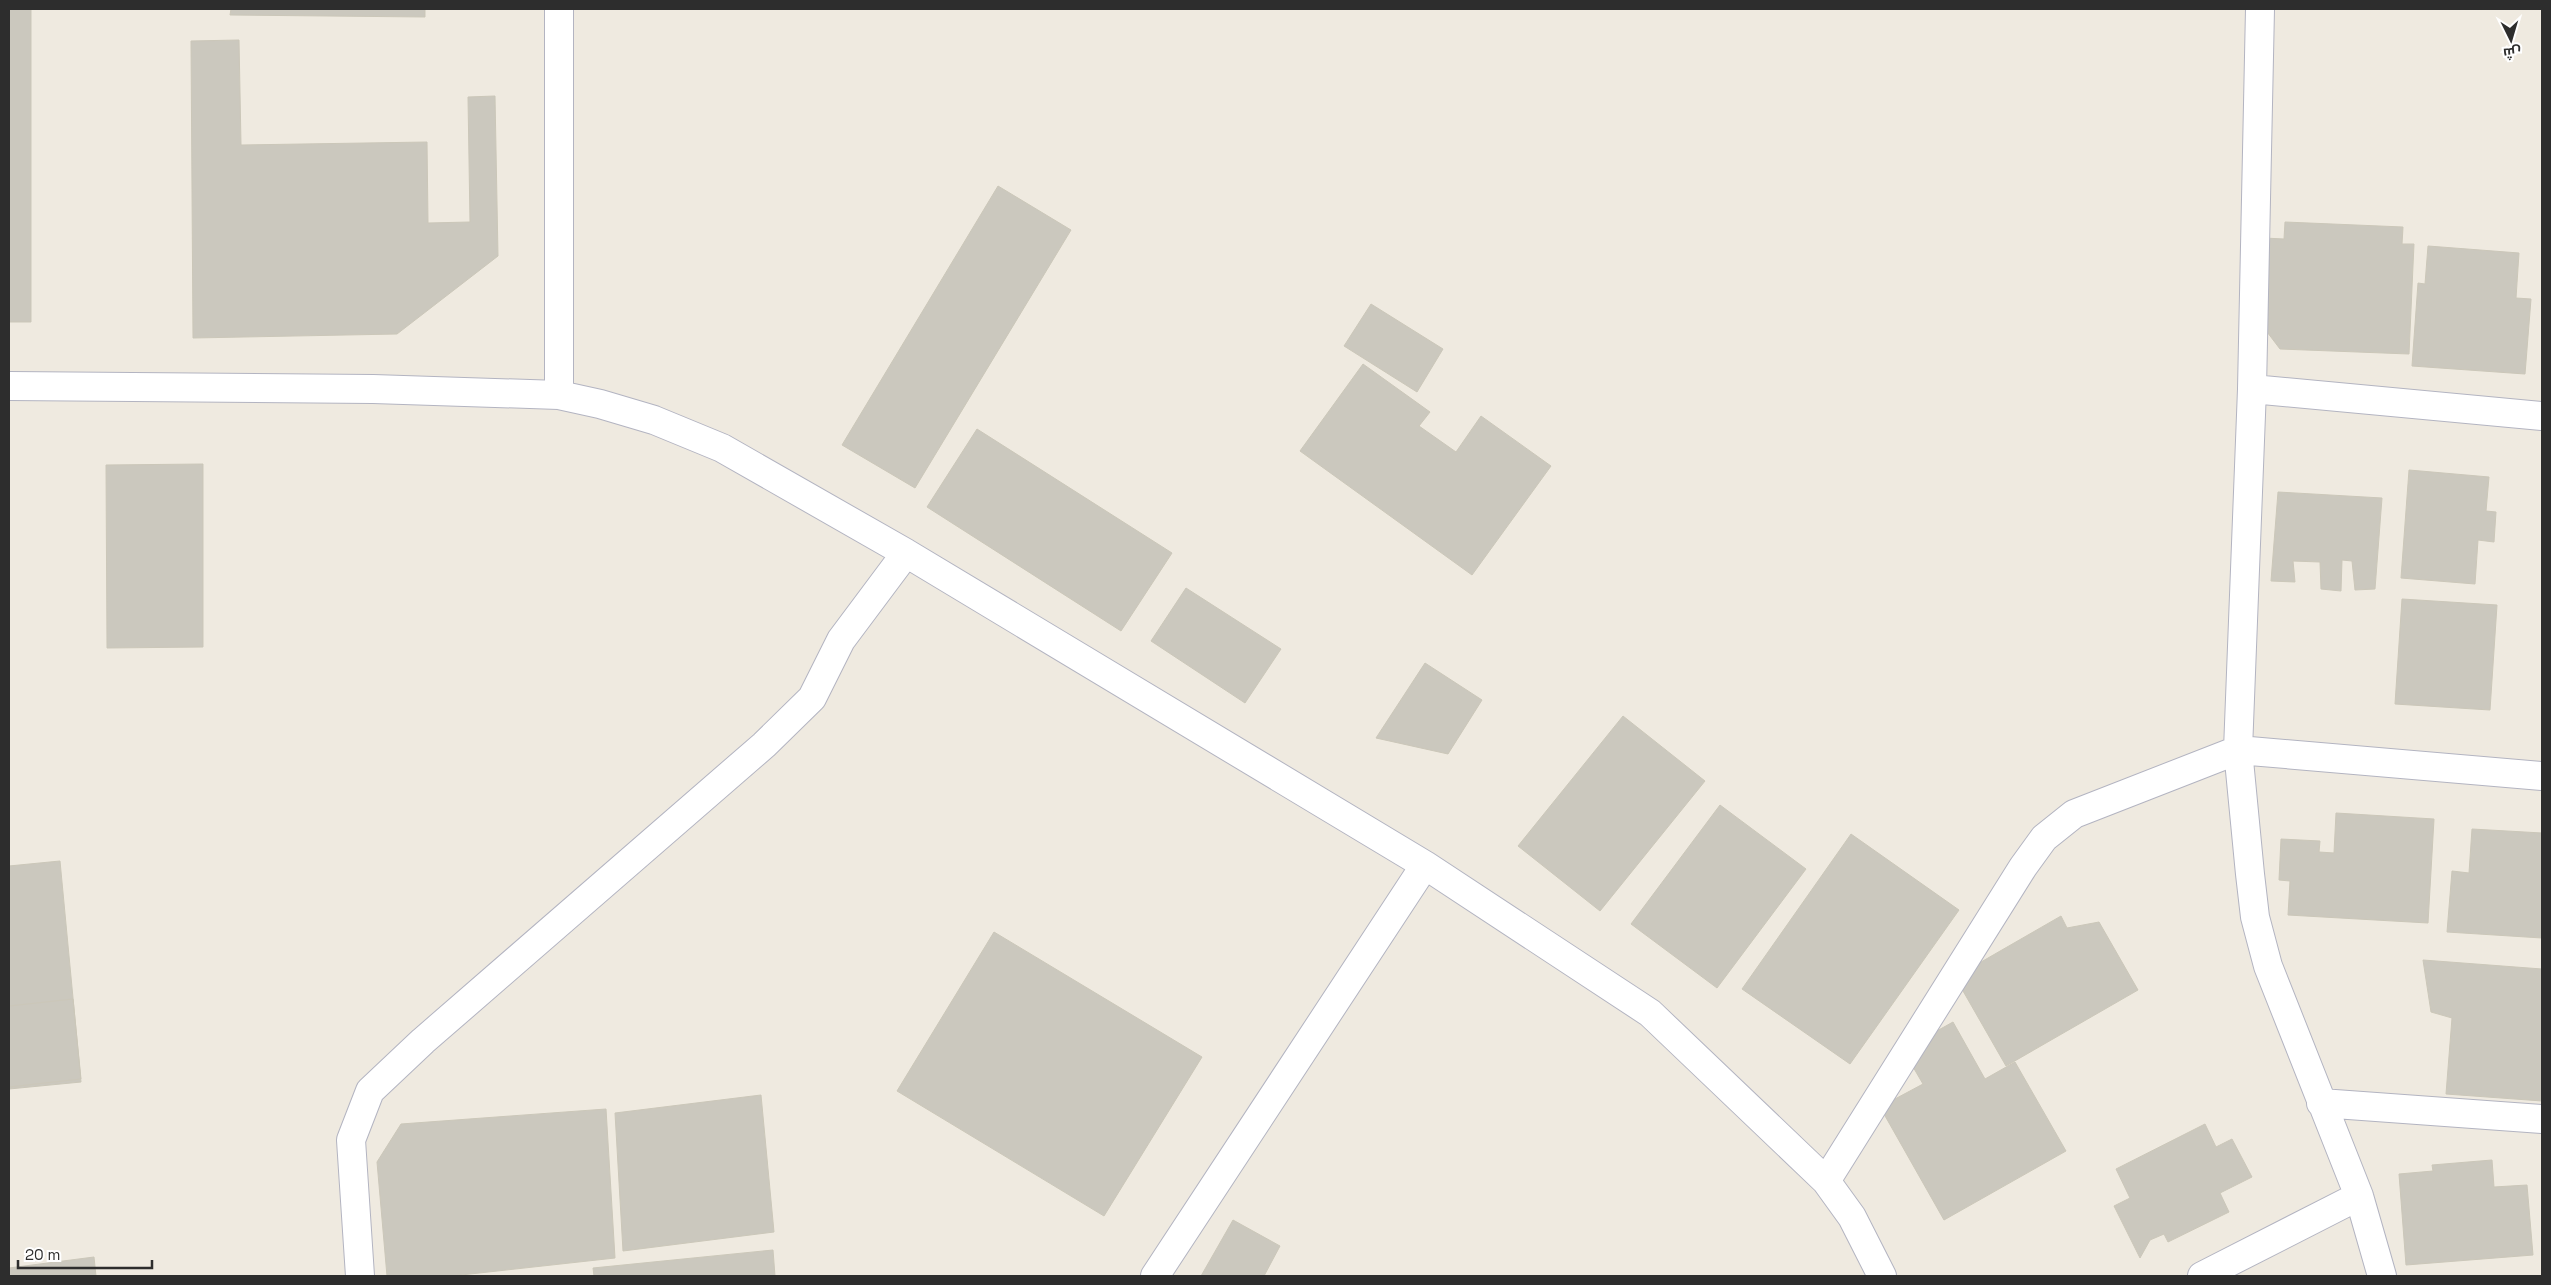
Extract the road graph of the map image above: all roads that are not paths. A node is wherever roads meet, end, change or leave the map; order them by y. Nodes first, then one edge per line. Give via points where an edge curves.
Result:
1 (559, 9) edge
2 (2260, 9) edge
3 (9, 386) edge
4 (2252, 389) junction
5 (559, 395) junction
6 (2542, 416) edge
7 (906, 552) junction
8 (2238, 750) junction
9 (2542, 776) edge
10 (1425, 865) junction
11 (2321, 1103) junction
12 (2542, 1120) edge
13 (1826, 1181) junction
14 (2359, 1196) junction
15 (360, 1276) edge
16 (1155, 1276) edge
17 (1882, 1276) edge
18 (2202, 1276) edge
19 (2382, 1276) edge

1 - 5 street
2 - 4 street
3 - 5 street via 373,389
4 - 6 street
4 - 8 street
5 - 7 street via 654,420 722,448
7 - 10 street
7 - 15 street via 841,640 812,698 764,745 423,1041 370,1091 351,1140
8 - 9 street
8 - 11 street via 2255,917 2268,966
8 - 13 street via 2074,814 2044,838
10 - 13 street via 1650,1013
10 - 16 street
11 - 12 street
11 - 14 street
13 - 17 street via 1852,1217
14 - 18 street
14 - 19 street

